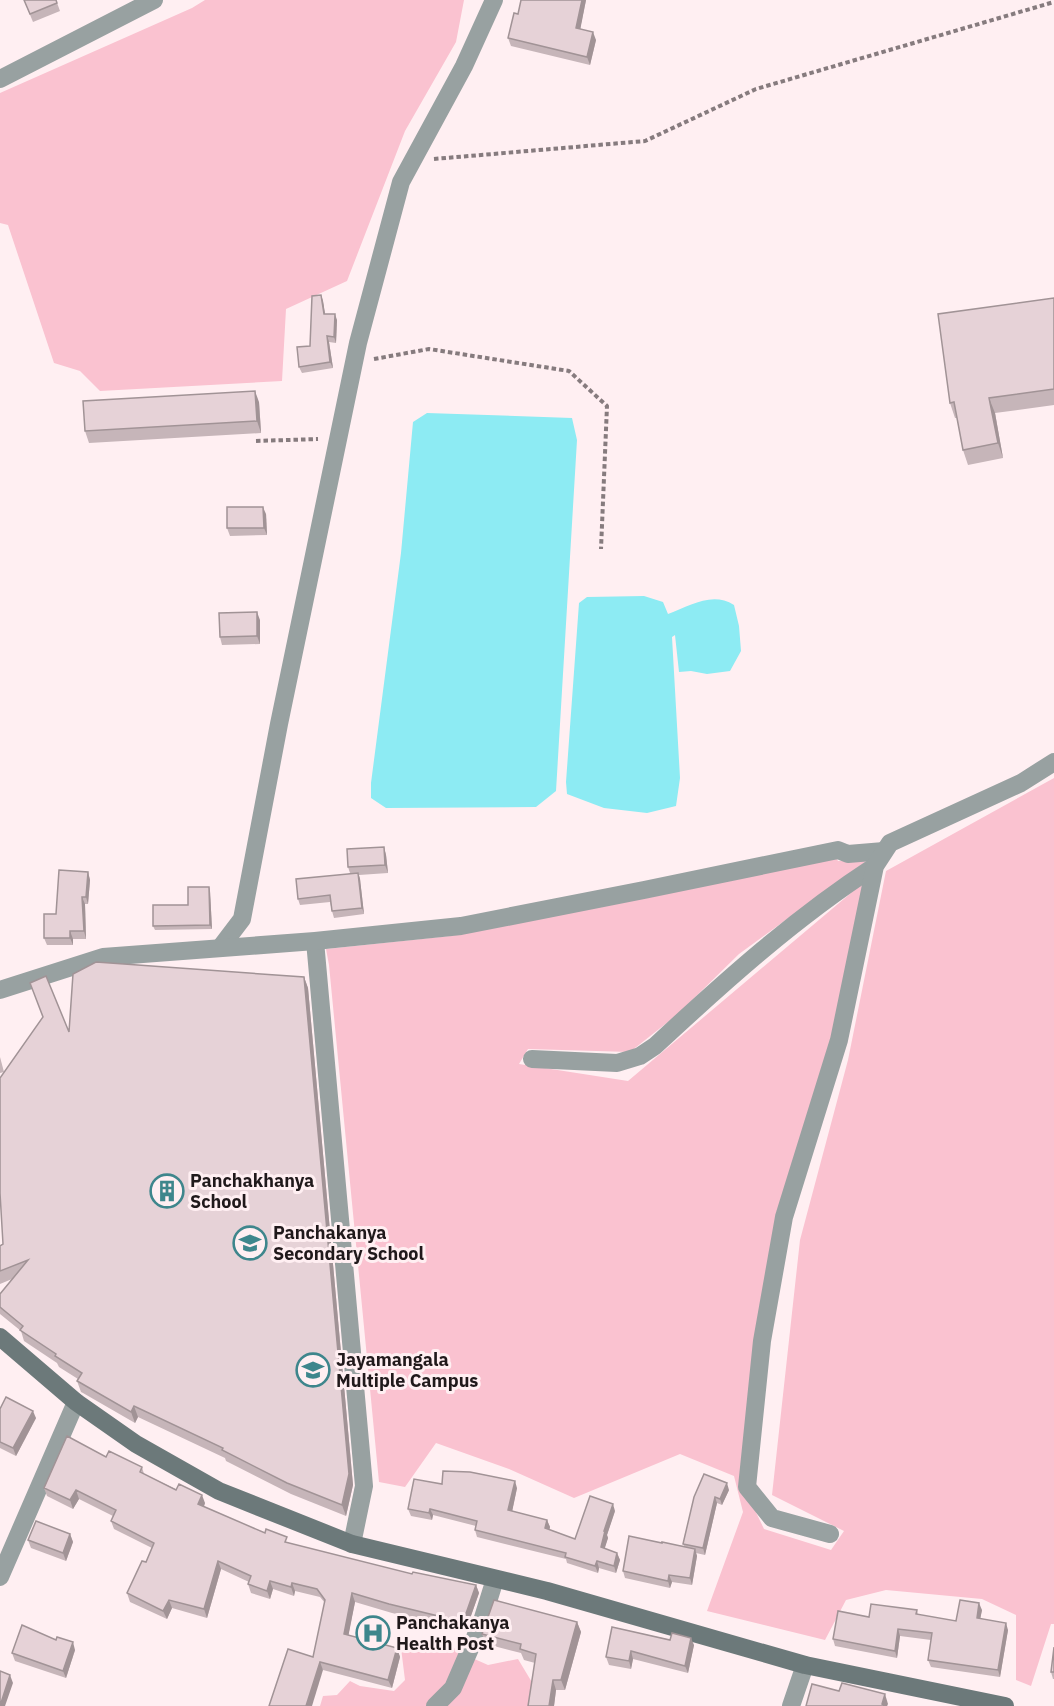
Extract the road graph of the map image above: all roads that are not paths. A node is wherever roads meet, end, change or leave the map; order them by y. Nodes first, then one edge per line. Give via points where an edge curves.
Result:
1 (154, 0) edge
2 (494, 0) edge
3 (0, 79) edge
4 (1054, 762) edge
5 (880, 859) junction
6 (315, 942) junction
7 (220, 948) junction
8 (0, 990) edge
9 (531, 1059) dead end
10 (0, 1337) edge
11 (76, 1402) junction
12 (830, 1534) dead end
13 (352, 1544) junction
14 (0, 1577) edge
15 (495, 1579) junction
16 (805, 1665) junction
17 (977, 1703) edge
18 (435, 1706) edge
19 (790, 1706) edge
20 (1005, 1706) edge

1 - 3 street
2 - 7 street via 464,66 401,182 354,362 242,919
4 - 5 street via 1021,783 890,843
5 - 6 street via 838,850 461,926
5 - 9 street via 742,965 640,1056 617,1063
5 - 12 street via 839,1040 784,1217 762,1341 747,1487 772,1518
6 - 7 street
6 - 13 street via 364,1486
7 - 8 street via 103,957
10 - 11 street
11 - 13 street via 136,1444 219,1491
11 - 14 street
13 - 15 street
15 - 16 street
15 - 18 street via 453,1688
16 - 17 street
16 - 19 street
17 - 20 street

